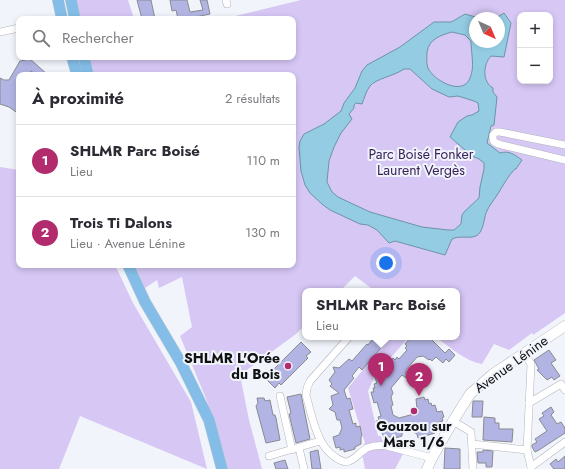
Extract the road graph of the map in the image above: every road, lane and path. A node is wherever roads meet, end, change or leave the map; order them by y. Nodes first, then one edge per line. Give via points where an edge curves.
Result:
1 (58, 0) edge
2 (71, 0) edge
3 (60, 16) edge
4 (75, 16) edge
5 (16, 29) edge
6 (0, 32) edge
7 (16, 34) edge
8 (0, 37) edge
9 (73, 60) edge
10 (85, 60) edge
11 (76, 72) edge
12 (87, 72) edge
13 (565, 145) edge
14 (565, 160) edge
15 (129, 268) edge
16 (565, 326) edge
17 (346, 340) edge
18 (524, 353) junction
19 (565, 389) edge
20 (280, 396) dead end
21 (199, 400) junction
22 (529, 403) junction
23 (453, 421) junction
24 (320, 441) junction
25 (472, 444) junction
26 (564, 445) edge
27 (295, 449) junction
28 (527, 450) junction
29 (268, 456) dead end
30 (432, 458) junction
31 (531, 468) edge
32 (214, 469) edge
33 (222, 469) edge
34 (304, 469) edge
35 (427, 469) edge
36 (473, 469) edge

1 - 3 main road
2 - 4 main road
5 - 6 street
7 - 8 street
9 - 11 main road
10 - 12 main road
13 - 14 street via 500,132 496,132 492,139 502,145
15 - 21 main road via 145,302 178,357
16 - 18 street, Avenue Lénine
17 - 24 street via 306,388
18 - 22 street via 531,364
18 - 23 street, Avenue Lénine via 470,394
19 - 22 street via 561,384
20 - 27 street
21 - 32 main road
21 - 33 main road via 209,420
22 - 28 street
23 - 25 street via 470,431
23 - 30 street, Avenue Lénine
24 - 27 street
24 - 30 street via 331,454 344,462 380,445
25 - 28 street
25 - 36 street
26 - 31 street
27 - 29 street
27 - 34 street
28 - 31 street
30 - 35 street, Avenue Lénine

